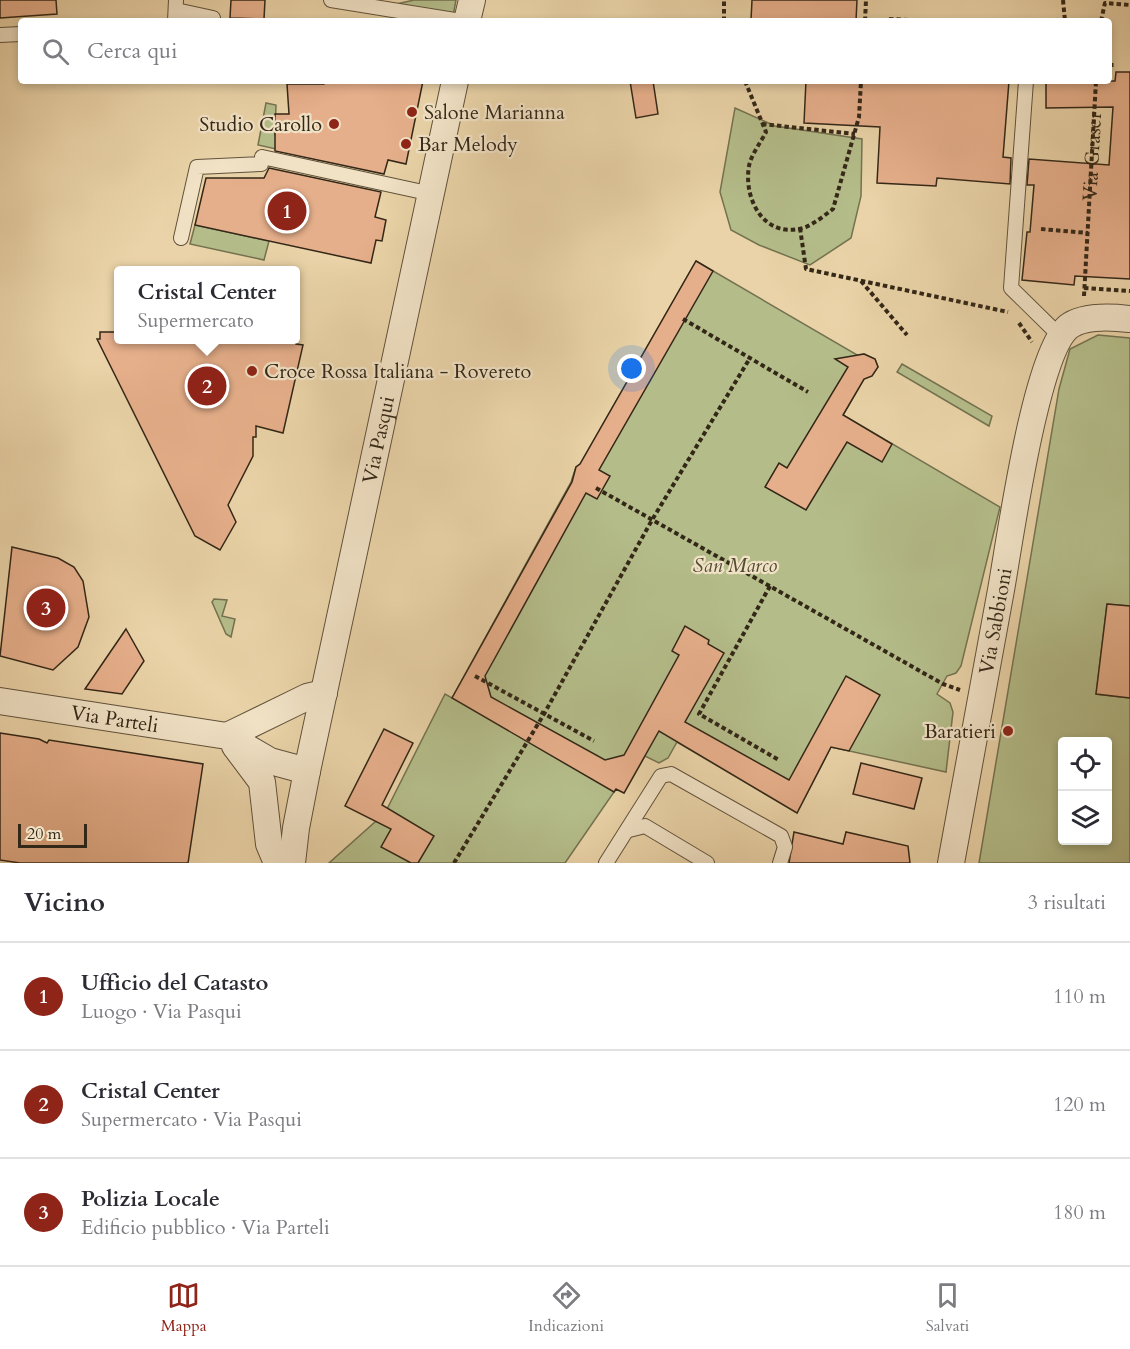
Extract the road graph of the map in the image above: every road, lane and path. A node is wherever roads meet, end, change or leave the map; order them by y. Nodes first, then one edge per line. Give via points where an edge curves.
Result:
1 (331, 0) edge
2 (472, 0) edge
3 (724, 0) edge
4 (866, 0) edge
5 (1063, 0) edge
6 (1130, 5) edge
7 (176, 10) edge
8 (213, 18) dead end
9 (442, 18) edge
10 (468, 18) edge
11 (724, 18) edge
12 (865, 18) edge
13 (1065, 18) edge
14 (1102, 18) edge
15 (18, 34) edge
16 (0, 35) edge
17 (1112, 65) edge
18 (1116, 65) dead end
19 (454, 84) edge
20 (746, 84) edge
21 (861, 84) edge
22 (1026, 84) edge
23 (1096, 84) edge
24 (762, 124) junction
25 (855, 134) junction
26 (432, 194) junction
27 (800, 228) junction
28 (1041, 229) dead end
29 (1088, 233) junction
30 (181, 238) dead end
31 (860, 280) junction
32 (1130, 291) edge
33 (1010, 312) dead end
34 (683, 319) dead end
35 (1130, 319) edge
36 (1017, 321) dead end
37 (907, 336) dead end
38 (1061, 337) junction
39 (750, 358) junction
40 (1046, 372) junction
41 (808, 393) dead end
42 (596, 488) dead end
43 (652, 520) junction
44 (771, 586) junction
45 (475, 676) dead end
46 (324, 693) junction
47 (981, 697) junction
48 (0, 701) edge
49 (544, 714) junction
50 (227, 736) junction
51 (594, 741) dead end
52 (778, 760) dead end
53 (308, 771) junction
54 (629, 830) junction
55 (277, 863) edge
56 (292, 863) edge
57 (454, 863) edge
58 (606, 863) edge
59 (707, 863) edge
60 (780, 863) edge
61 (951, 863) edge

1 - 9 lane
2 - 10 street
3 - 11 path
4 - 12 path
5 - 13 path
6 - 14 path via 1105,3
7 - 8 lane
15 - 16 lane
17 - 18 path
19 - 26 street, Via Pasqui
20 - 24 path
21 - 25 path
22 - 38 lane via 1019,254 1011,288
23 - 29 path, Via Graser
24 - 25 path
24 - 27 path via 766,132 749,165 754,210 765,223 788,230
25 - 27 path via 833,209
26 - 30 lane via 262,157 261,164 197,167
26 - 46 street, Via Pasqui
27 - 31 path via 806,269
28 - 29 path
29 - 32 path, Via Graser via 1084,288
31 - 33 path
31 - 37 path
34 - 39 path
35 - 38 street via 1102,316 1069,326
36 - 40 path
38 - 40 street
39 - 41 path
39 - 43 path
40 - 47 street, Via Sabbioni via 1019,488
42 - 43 path
43 - 44 path
43 - 49 path
44 - 47 path via 943,684
44 - 52 path via 699,714
45 - 49 path
46 - 50 street
46 - 53 street
47 - 61 street, Via Sabbioni
48 - 50 street, Via Parteli
49 - 51 path
49 - 57 path
50 - 53 street, Via Parteli via 270,761
50 - 55 street via 262,782 269,844
53 - 56 street
54 - 58 lane
54 - 59 lane via 645,826
54 - 60 lane via 661,776 671,774 781,836 785,847

